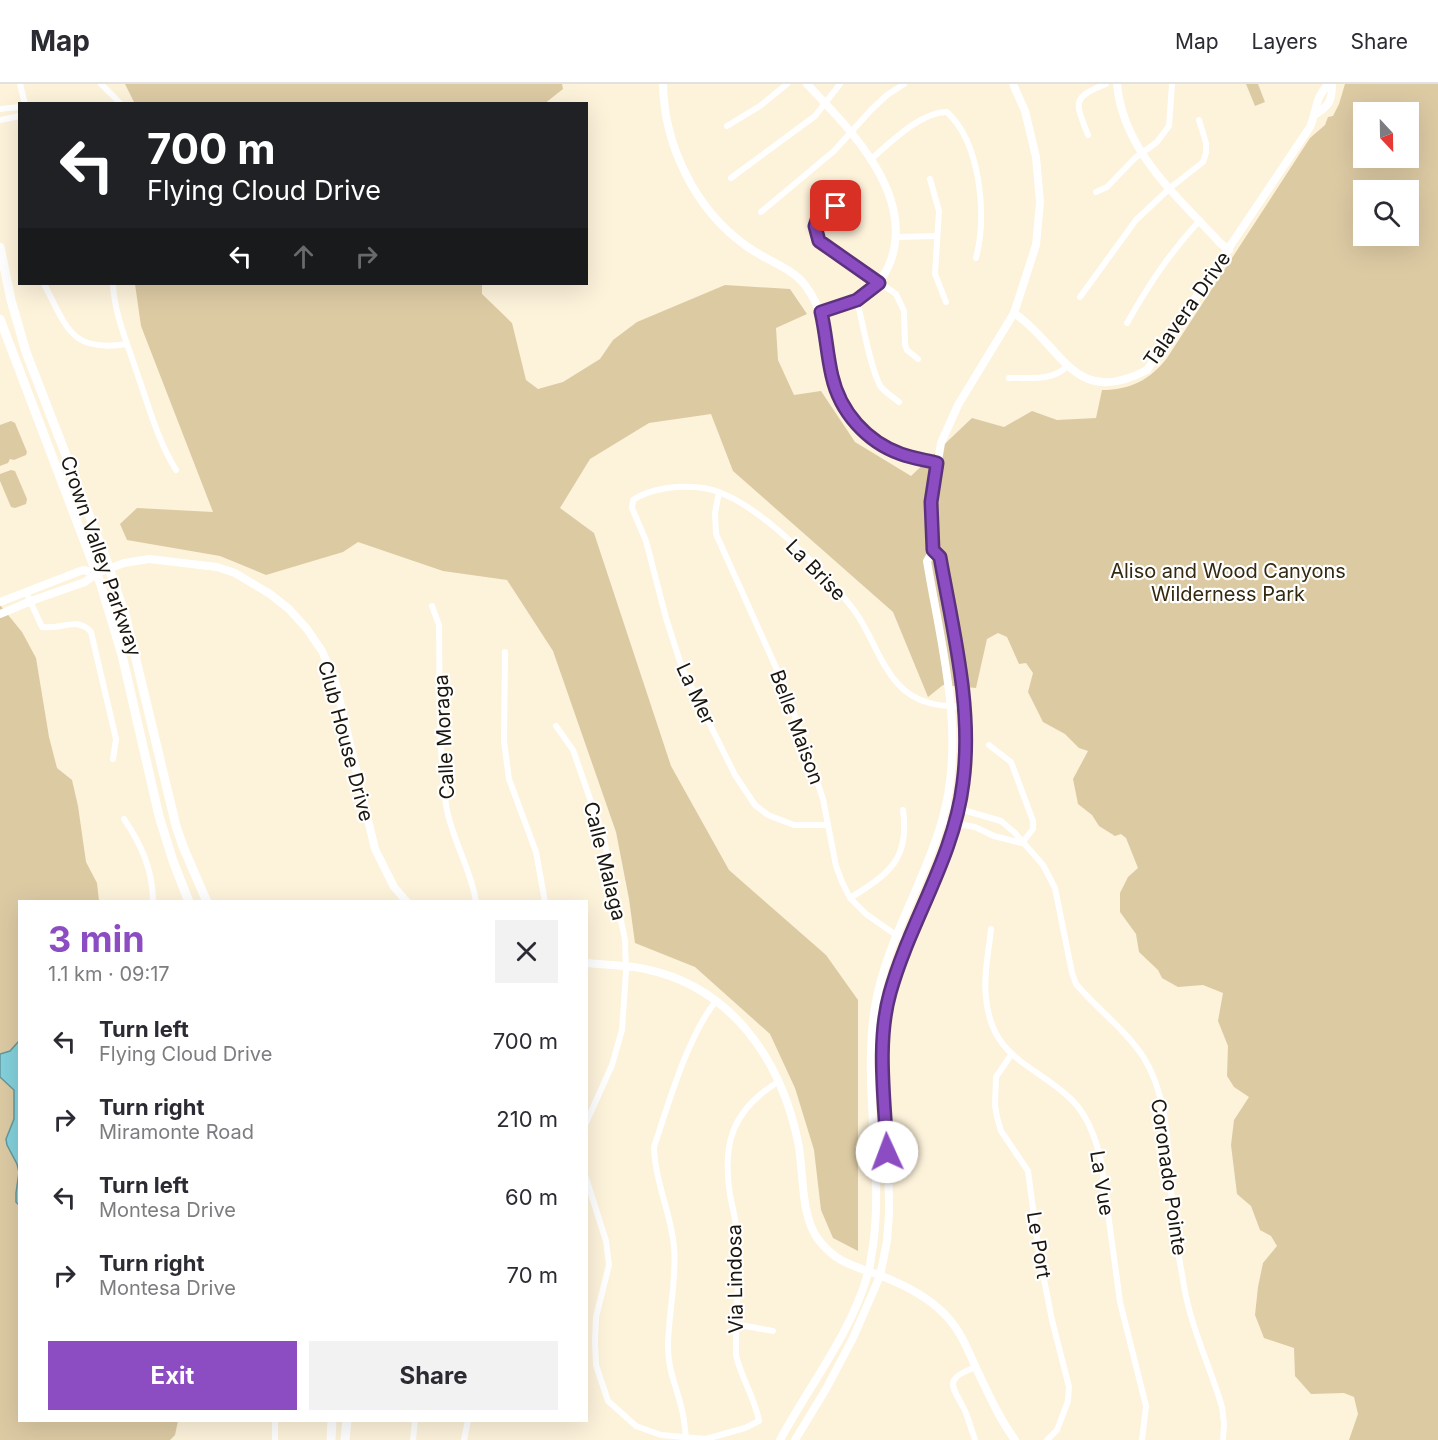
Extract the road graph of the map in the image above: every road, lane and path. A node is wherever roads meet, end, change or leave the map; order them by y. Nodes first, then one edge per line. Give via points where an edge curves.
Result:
1 (20, 84) edge
2 (101, 84) edge
3 (663, 84) edge
4 (787, 84) edge
5 (807, 84) edge
6 (840, 84) edge
7 (904, 84) edge
8 (1013, 84) edge
9 (1106, 84) edge
10 (1117, 84) edge
11 (1172, 84) edge
12 (1330, 84) edge
13 (24, 102) edge
14 (119, 102) edge
15 (826, 104) junction
16 (18, 107) edge
17 (0, 110) edge
18 (18, 116) edge
19 (0, 120) edge
20 (1199, 120) dead end
21 (727, 126) dead end
22 (851, 132) junction
23 (1088, 135) dead end
24 (1141, 153) junction
25 (870, 160) junction
26 (731, 178) dead end
27 (930, 179) dead end
28 (1170, 188) junction
29 (855, 191) dead end
30 (1096, 192) dead end
31 (761, 212) dead end
32 (1200, 220) junction
33 (897, 237) junction
34 (937, 237) junction
35 (0, 248) edge
36 (1229, 250) junction
37 (976, 258) dead end
38 (879, 283) junction
39 (45, 285) edge
40 (113, 285) edge
41 (1080, 297) dead end
42 (857, 300) junction
43 (946, 302) dead end
44 (821, 312) junction
45 (1014, 313) junction
46 (0, 319) edge
47 (1126, 323) dead end
48 (127, 344) junction
49 (918, 359) dead end
50 (1067, 366) junction
51 (1009, 378) dead end
52 (899, 402) dead end
53 (937, 463) junction
54 (176, 470) dead end
55 (719, 492) junction
56 (633, 500) joint
57 (933, 550) junction
58 (110, 569) junction
59 (97, 573) junction
60 (26, 592) junction
61 (31, 601) junction
62 (0, 602) edge
63 (432, 606) dead end
64 (0, 614) edge
65 (505, 652) dead end
66 (951, 706) junction
67 (965, 706) junction
68 (556, 726) dead end
69 (989, 745) dead end
70 (113, 759) dead end
71 (946, 805) junction
72 (959, 809) junction
73 (903, 810) dead end
74 (124, 819) dead end
75 (942, 821) junction
76 (956, 823) junction
77 (828, 825) junction
78 (1022, 843) junction
79 (850, 898) junction
80 (153, 900) edge
81 (188, 900) edge
82 (206, 900) edge
83 (405, 900) edge
84 (476, 900) edge
85 (545, 900) edge
86 (991, 929) dead end
87 (896, 935) junction
88 (908, 940) junction
89 (588, 963) edge
90 (625, 967) junction
91 (717, 1001) junction
92 (1011, 1055) junction
93 (778, 1082) junction
94 (588, 1119) edge
95 (588, 1184) edge
96 (869, 1272) junction
97 (880, 1275) junction
98 (735, 1324) junction
99 (773, 1331) dead end
100 (976, 1367) junction
101 (275, 1422) edge
102 (332, 1422) edge
103 (347, 1422) edge
104 (415, 1422) edge
105 (468, 1422) edge
106 (686, 1438) junction
107 (783, 1438) edge
108 (275, 1440) edge
109 (331, 1440) edge
110 (345, 1440) edge
111 (413, 1440) edge
112 (464, 1440) edge
113 (795, 1440) edge
114 (975, 1440) edge
115 (1015, 1440) edge
116 (1047, 1440) edge
117 (1142, 1440) edge
118 (1223, 1440) edge

1 - 13 street
2 - 14 street
3 - 44 street via 673,146 697,194 745,245 803,282
4 - 21 street
5 - 15 street
6 - 15 street
7 - 22 street via 887,95
8 - 45 street via 1030,130 1040,202 1036,245
9 - 23 street via 1086,92 1080,99 1078,108
10 - 24 street via 1123,117
11 - 24 street via 1169,126 1157,142
12 - 36 street, Talavera Drive via 1329,105 1316,114
15 - 22 street
15 - 26 street via 796,132
16 - 17 street
18 - 19 street
20 - 28 street via 1206,143 1203,162
22 - 25 street
22 - 31 street via 834,152
24 - 28 street
24 - 30 street via 1107,187
25 - 33 street via 894,209
25 - 37 street via 922,119 935,112 947,112 962,132 974,160 981,226
27 - 34 street via 939,211
28 - 32 street
28 - 41 street via 1136,220
29 - 38 street via 817,220 816,234 819,241
32 - 36 street
32 - 47 street via 1174,248
33 - 34 street
33 - 38 street
34 - 43 street via 935,274
35 - 58 main road, Crown Valley Parkway via 26,352
36 - 50 street, Talavera Drive via 1147,370 1118,382 1101,383 1086,379
38 - 42 street
38 - 49 street via 896,294 902,304 905,345
39 - 48 street via 78,338 98,346
40 - 48 street
42 - 44 street
42 - 52 street via 879,385
44 - 53 street via 832,378 856,424 869,437 902,455
45 - 50 street, Talavera Drive
45 - 53 street via 958,405 941,443
46 - 59 main road, Crown Valley Parkway
48 - 54 street via 163,448
50 - 51 street via 1049,377
53 - 57 street via 931,502
55 - 56 street, La Brise via 677,487
55 - 66 street, La Brise via 759,515 826,577 854,611 899,685 929,704
55 - 77 street, Belle Maison via 716,534 778,672 818,784
56 - 77 street, La Mer via 632,508 646,541 678,658 735,776 755,805 768,815 794,825
57 - 66 street via 927,561
57 - 67 street via 940,557
58 - 59 street, Club House Drive
58 - 82 main road, Crown Valley Parkway via 139,664 176,826
58 - 83 street, Club House Drive via 149,559 217,567 270,594 307,629 335,681 375,849 394,887
59 - 60 street, Club House Drive via 83,570
59 - 61 street, Club House Drive via 85,582
59 - 81 main road, Crown Valley Parkway via 122,655 159,816
60 - 61 street
60 - 62 street, Club House Drive
61 - 64 street, Club House Drive
61 - 70 street via 42,627 53,629 77,623 91,632 116,739
63 - 84 street, Calle Moraga via 439,625 442,762 447,807
65 - 85 street via 504,741 509,779 536,852
66 - 67 street, La Brise
66 - 71 street via 952,770
67 - 72 street via 966,749
68 - 90 street, Calle Malaga via 573,750 604,838 625,940
69 - 78 street via 1011,762 1033,821
71 - 72 street, Coronado Pointe
71 - 75 street
72 - 76 street
72 - 78 street, Coronado Pointe via 1001,821
73 - 79 street via 904,844 897,861
74 - 80 street via 145,857
75 - 76 street
75 - 87 street
76 - 78 street
76 - 88 street
77 - 79 street, Belle Maison via 836,866
78 - 118 street, Coronado Pointe via 1043,865 1055,888 1076,984 1144,1059 1161,1100 1184,1284 1195,1331 1222,1407
79 - 87 street, Belle Maison
86 - 92 street, La Vue via 985,996 999,1041
87 - 88 street, Belle Maison
87 - 96 street via 879,983 871,1033 877,1216
88 - 97 street via 889,995 883,1038 889,1184 887,1241
89 - 90 street
90 - 91 street via 678,979
90 - 94 street, Calle Malaga via 622,1030 612,1065
91 - 93 street via 759,1046
91 - 106 street via 693,1041 654,1148 654,1164 674,1244 668,1348
92 - 116 street, Le Port via 996,1077 997,1117 1001,1131 1028,1171 1041,1265 1069,1387 1057,1430
92 - 117 street, La Vue via 1073,1100 1097,1145 1120,1302 1146,1406
93 - 96 street via 798,1142 812,1230 836,1258
93 - 98 street, Via Lindosa via 745,1111 727,1151 738,1238
95 - 106 street via 606,1241 609,1265 596,1317 595,1341 596,1365 608,1401 636,1426
96 - 97 street
96 - 107 street via 854,1313
97 - 100 street via 919,1294 948,1317 965,1341
97 - 113 street via 853,1338
98 - 99 street
98 - 106 street, Via Lindosa via 738,1368 759,1421 725,1435
100 - 114 street via 959,1373 953,1380 953,1389
100 - 115 street
101 - 108 street
102 - 109 main road
103 - 110 main road
104 - 111 street
105 - 112 street

